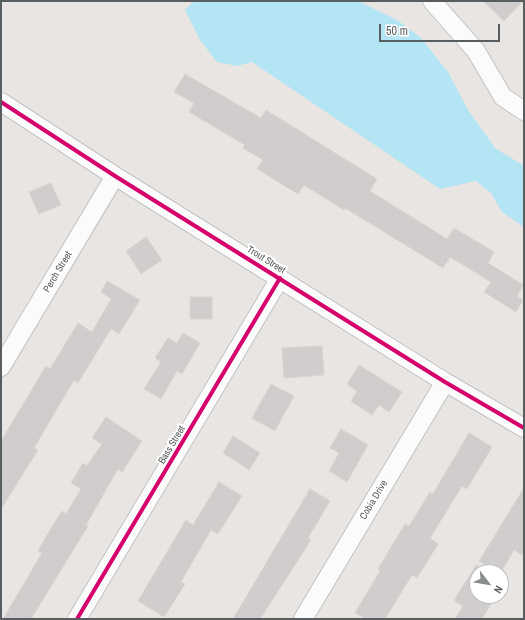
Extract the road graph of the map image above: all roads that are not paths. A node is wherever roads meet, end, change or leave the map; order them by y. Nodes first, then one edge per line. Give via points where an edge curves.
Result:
1 (432, 1) edge
2 (1, 102) edge
3 (524, 111) edge
4 (115, 176) junction
5 (280, 278) junction
6 (1, 367) edge
7 (445, 382) junction
8 (524, 428) edge
9 (77, 619) edge
10 (303, 619) edge

1 - 3 street via 476,51 503,97
2 - 4 street, Trout Street
4 - 5 street, Trout Street
4 - 6 street, Perch Street
5 - 7 street, Trout Street
5 - 9 street, Bass Street
7 - 8 street, Trout Street
7 - 10 street, Cobia Drive

